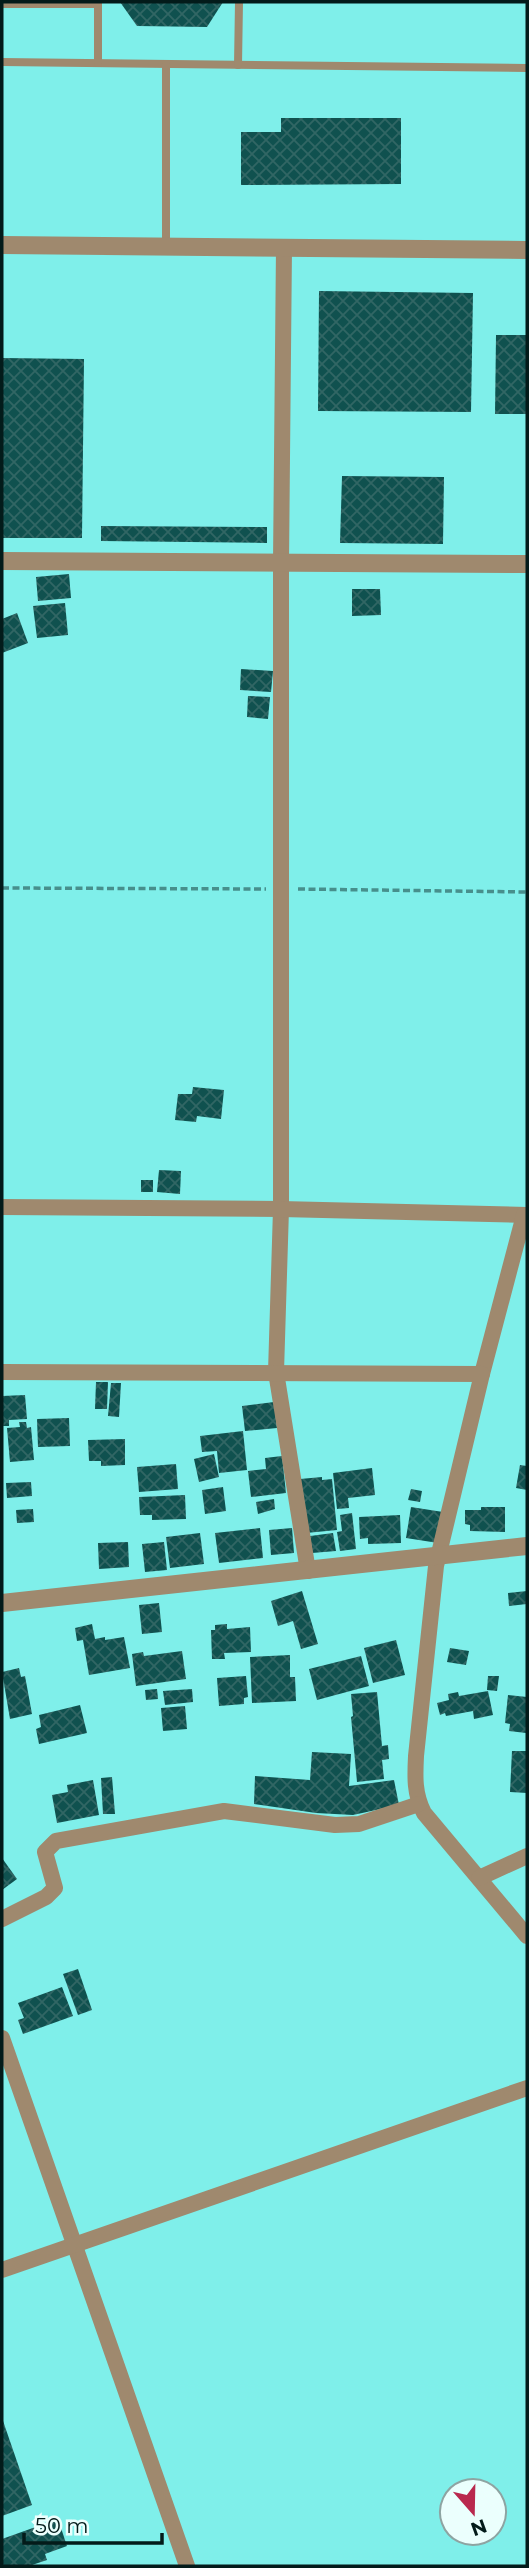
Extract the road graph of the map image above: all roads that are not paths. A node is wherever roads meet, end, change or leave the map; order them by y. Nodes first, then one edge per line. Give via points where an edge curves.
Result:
1 (239, 2) edge
2 (98, 3) edge
3 (2, 4) edge
4 (2, 62) edge
5 (98, 63) junction
6 (166, 64) junction
7 (238, 65) junction
8 (527, 68) edge
9 (2, 245) edge
10 (166, 246) junction
11 (284, 247) junction
12 (527, 250) edge
13 (2, 561) edge
14 (281, 563) junction
15 (527, 564) edge
16 (2, 1207) edge
17 (281, 1209) junction
18 (526, 1215) edge
19 (2, 1372) edge
20 (276, 1372) junction
21 (482, 1374) junction
22 (527, 1546) edge
23 (439, 1558) junction
24 (308, 1571) junction
25 (2, 1603) edge
26 (419, 1804) junction
27 (527, 1856) edge
28 (479, 1878) junction
29 (2, 1919) edge
30 (527, 1936) edge
31 (2, 2038) edge
32 (527, 2088) edge
33 (74, 2245) junction
34 (2, 2270) edge
35 (187, 2566) edge

1 - 7 lane
2 - 3 lane
2 - 5 lane
4 - 5 lane
5 - 6 lane
6 - 7 lane
6 - 10 lane
7 - 8 lane
9 - 10 street
10 - 11 street
11 - 12 street
11 - 14 street
13 - 14 street
14 - 15 street
14 - 17 street
16 - 17 street
17 - 18 street
17 - 20 street
18 - 21 street
19 - 20 street
20 - 21 street
20 - 24 street
21 - 23 street
22 - 23 street
23 - 24 street
23 - 26 street via 416,1756
24 - 25 street
26 - 28 street
26 - 29 street via 359,1824 224,1811 56,1841 45,1852 55,1888
27 - 28 street
28 - 30 street
31 - 33 street
32 - 33 street
33 - 34 street
33 - 35 street

